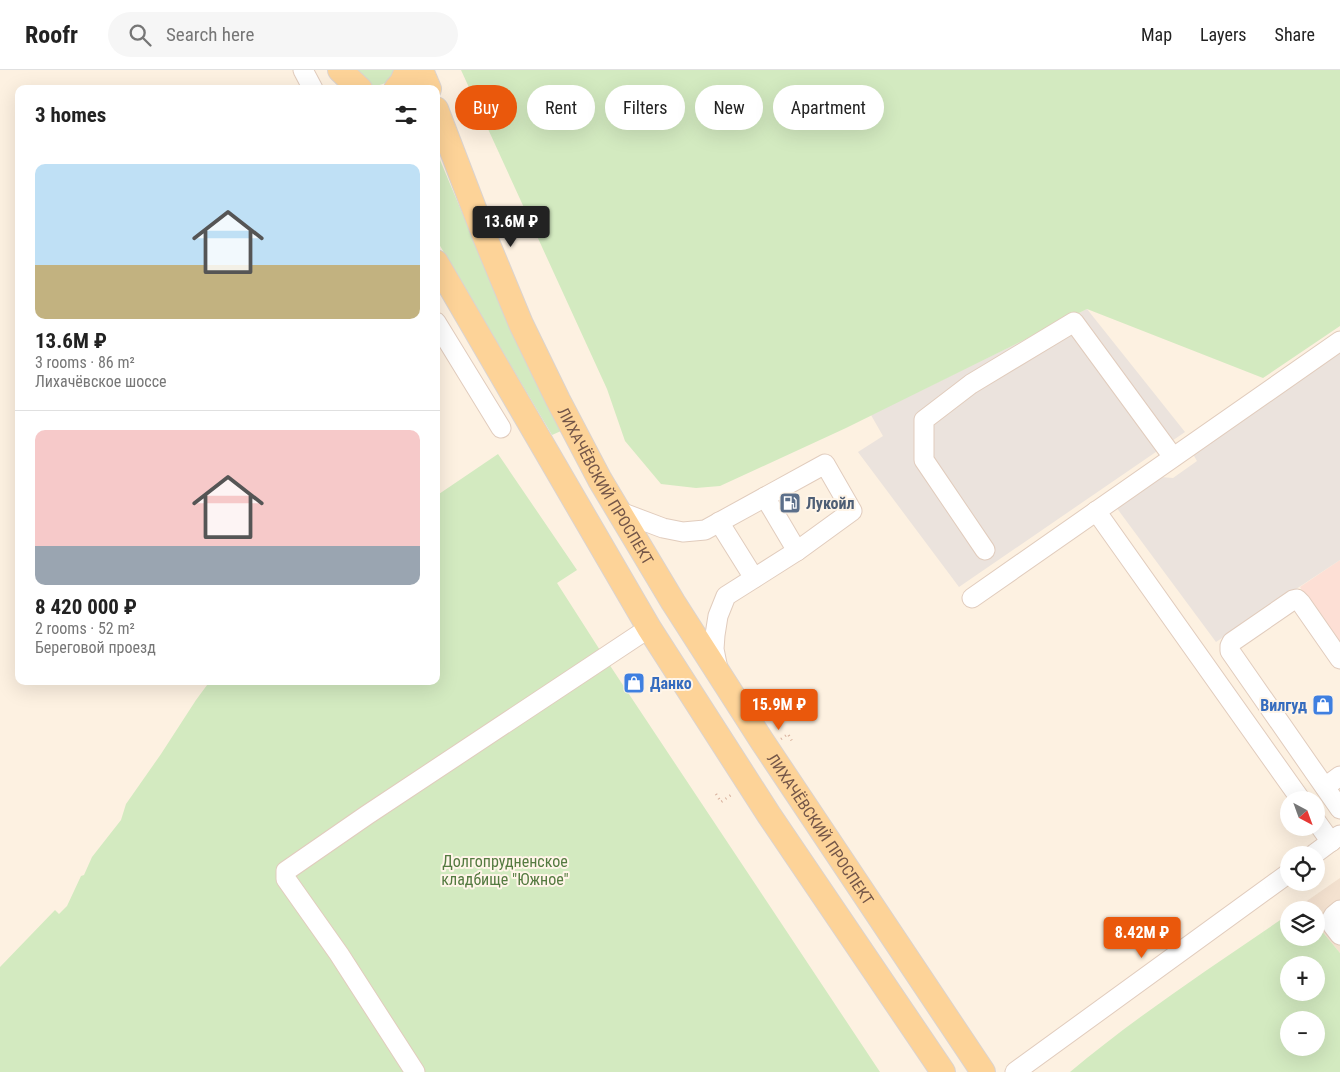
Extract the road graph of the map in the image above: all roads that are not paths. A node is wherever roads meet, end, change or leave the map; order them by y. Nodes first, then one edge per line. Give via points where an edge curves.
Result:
1 (303, 70) edge
2 (339, 70) edge
3 (407, 70) edge
4 (421, 70) edge
5 (311, 85) edge
6 (345, 85) edge
7 (356, 85) edge
8 (399, 85) edge
9 (427, 85) edge
10 (440, 119) edge
11 (440, 269) edge
12 (440, 329) edge
13 (1340, 341) edge
14 (501, 428) dead end
15 (1173, 457) junction
16 (765, 497) junction
17 (618, 510) junction
18 (1096, 510) junction
19 (719, 522) junction
20 (985, 550) dead end
21 (797, 551) junction
22 (754, 578) junction
23 (972, 598) dead end
24 (649, 628) junction
25 (1340, 659) edge
26 (719, 673) junction
27 (1332, 782) edge
28 (1295, 791) edge
29 (1340, 809) edge
30 (1325, 830) edge
31 (1335, 839) edge
32 (1280, 879) edge
33 (1340, 910) edge
34 (1340, 935) edge
35 (415, 1072) edge
36 (943, 1072) edge
37 (983, 1072) edge
38 (1015, 1072) edge

1 - 5 street
2 - 6 main road
2 - 7 main road
3 - 8 main road
4 - 9 main road
10 - 17 main road, ЛИХАЧЁВСКИЙ ПРОСПЕКТ via 521,324
11 - 24 main road, ЛИХАЧЁВСКИЙ ПРОСПЕКТ
12 - 14 street
13 - 15 street
15 - 18 street
15 - 20 street via 1074,322 971,384 924,420 924,460
16 - 19 street
16 - 21 street
16 - 21 street via 825,464 852,511
17 - 19 street via 663,528 683,532 704,530
17 - 26 main road, ЛИХАЧЁВСКИЙ ПРОСПЕКТ
18 - 23 street
18 - 28 street
19 - 22 street
21 - 22 street
22 - 26 street via 726,596 718,616 714,649
24 - 35 street via 286,871 286,879
24 - 36 main road, ЛИХАЧЁВСКИЙ ПРОСПЕКТ via 769,814
25 - 27 street via 1297,599 1230,646 1230,651
26 - 37 main road, ЛИХАЧЁВСКИЙ ПРОСПЕКТ
27 - 29 street
30 - 31 street
32 - 38 street
33 - 34 street via 1331,920

